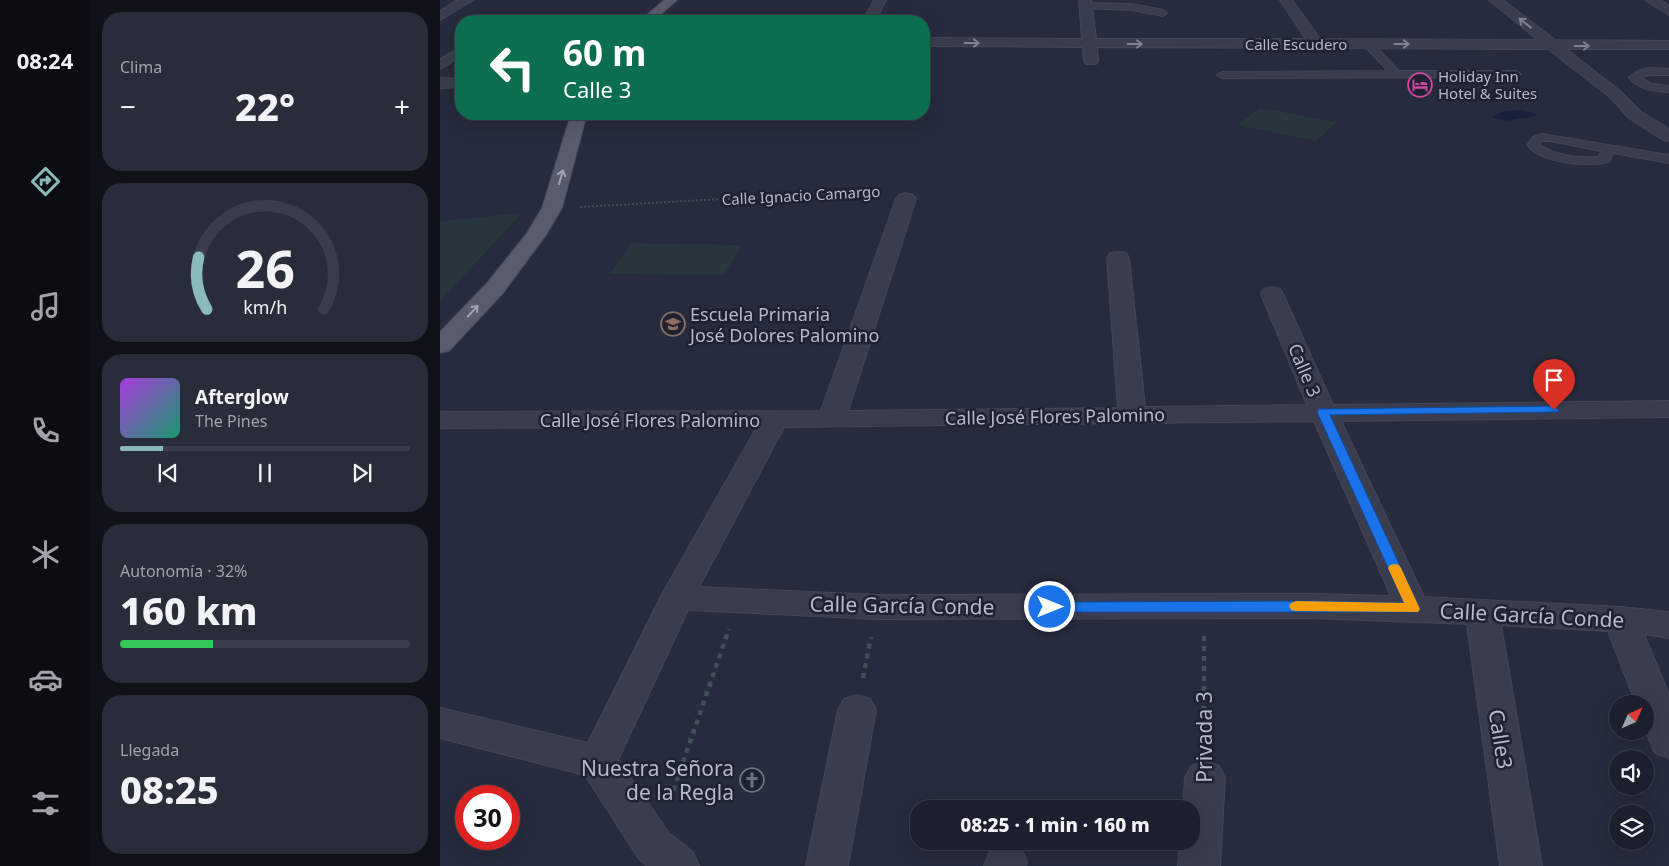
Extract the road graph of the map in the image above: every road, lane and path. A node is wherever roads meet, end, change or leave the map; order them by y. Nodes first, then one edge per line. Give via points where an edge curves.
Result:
1 (467, 0) edge
2 (671, 0) edge
3 (880, 0) edge
4 (1286, 0) edge
5 (1495, 0) edge
6 (1651, 0) edge
7 (1086, 3) edge
8 (1669, 11) edge
9 (1163, 13) dead end
10 (653, 15) edge
11 (872, 15) edge
12 (440, 16) edge
13 (930, 42) edge
14 (1090, 44) junction
15 (1316, 44) junction
16 (1368, 44) junction
17 (1554, 46) junction
18 (1669, 46) edge
19 (455, 48) edge
20 (1091, 62) dead end
21 (440, 65) edge
22 (1669, 72) edge
23 (1516, 74) dead end
24 (1222, 75) dead end
25 (1397, 75) junction
26 (455, 83) edge
27 (440, 84) edge
28 (1669, 89) edge
29 (1614, 94) junction
30 (577, 120) edge
31 (1669, 123) edge
32 (1669, 136) edge
33 (1609, 149) junction
34 (1669, 159) edge
35 (906, 199) joint
36 (552, 208) junction
37 (1118, 258) dead end
38 (1272, 294) dead end
39 (440, 346) edge
40 (1669, 408) edge
41 (1323, 412) junction
42 (1132, 415) junction
43 (775, 419) junction
44 (832, 419) junction
45 (440, 420) edge
46 (677, 598) junction
47 (739, 601) junction
48 (877, 607) junction
49 (1203, 607) junction
50 (1413, 609) junction
51 (1482, 613) junction
52 (1620, 619) junction
53 (1669, 625) edge
54 (857, 710) joint
55 (440, 723) edge
56 (1669, 742) edge
57 (598, 762) junction
58 (1205, 778) joint
59 (666, 856) edge
60 (828, 866) edge
61 (1199, 866) edge
62 (1521, 866) edge

1 - 12 street
2 - 10 main road
3 - 11 street
4 - 15 street
17 -> 5 street
6 - 8 street
7 - 9 lane
7 - 14 street
13 -> 14 street, Calle Escudero
14 -> 15 street, Calle Escudero
14 - 20 street
15 - 16 street, Calle Escudero
16 -> 17 street, Calle Escudero
16 - 25 lane
17 -> 18 street, Calle Escudero
17 - 29 street
19 - 21 street
22 - 28 lane via 1645,72 1634,77 1647,86
23 - 25 lane
24 - 25 lane
26 - 27 street
29 - 31 street
29 - 32 street via 1635,115
36 -> 30 main road
33 - 33 lane via 1550,138 1538,138 1533,145 1549,154 1593,161 1605,159
33 - 34 lane
35 - 36 path, Calle Ignacio Camargo via 885,190
35 - 44 street, Calle Ignacio Camargo
39 -> 36 main road via 495,288 536,235
37 - 42 street
38 - 41 street, Calle 3
40 - 41 street, Calle José Flores Palomino
41 - 42 street, Calle José Flores Palomino
41 - 50 street, Calle 3
42 - 44 street, Calle José Flores Palomino
43 - 44 street, Calle José Flores Palomino
43 - 45 street, Calle José Flores Palomino
43 - 46 street
46 - 47 street, Calle García Conde
46 - 57 street
47 - 48 street, Calle García Conde
47 - 59 path
48 - 49 street, Calle García Conde
48 - 54 path
49 - 50 street, Calle García Conde
49 - 58 path, Privada 3
50 - 51 street, Calle García Conde
51 - 52 street, Calle García Conde
51 - 62 street, Calle3
52 - 53 street, Calle García Conde
52 - 56 street
54 - 60 street
55 - 57 street
57 - 59 street
58 - 61 street, Privada 3

